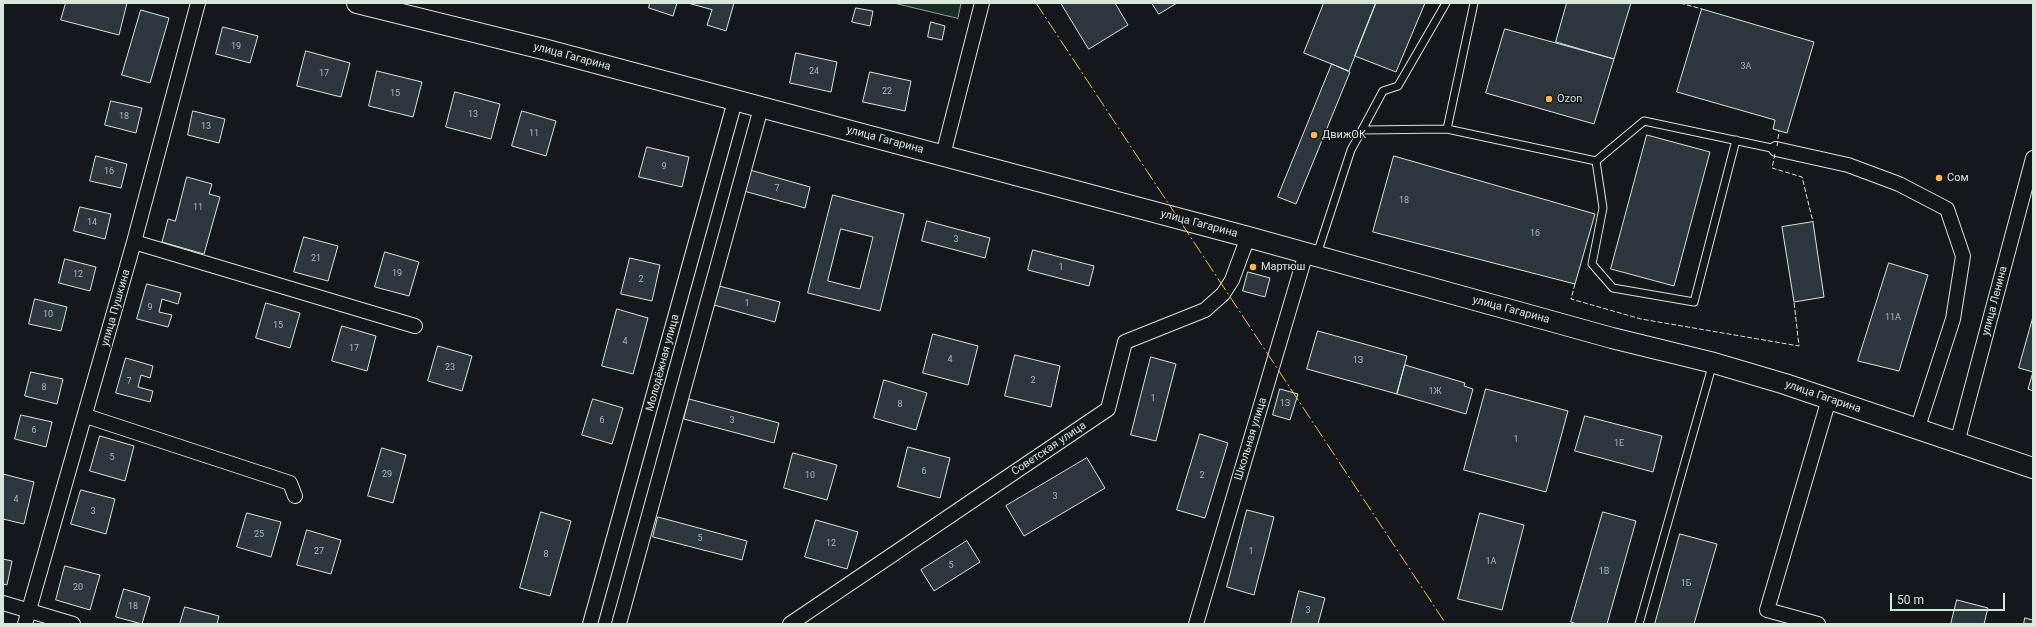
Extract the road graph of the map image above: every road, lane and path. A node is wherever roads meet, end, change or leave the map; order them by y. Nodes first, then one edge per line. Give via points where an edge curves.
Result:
1 (198, 3) edge
2 (357, 3) edge
3 (982, 3) edge
4 (1446, 3) edge
5 (1474, 3) edge
6 (735, 101) junction
7 (761, 108) junction
8 (1447, 129) junction
9 (1362, 130) junction
10 (1736, 140) junction
11 (1776, 149) joint
12 (943, 155) junction
13 (2033, 158) edge
14 (1596, 161) junction
15 (1248, 237) junction
16 (134, 242) junction
17 (1311, 255) junction
18 (416, 326) dead end
19 (1714, 363) junction
20 (1829, 399) junction
21 (86, 416) junction
22 (1918, 430) junction
23 (1957, 443) junction
24 (2033, 468) edge
25 (295, 496) dead end
26 (3, 602) edge
27 (27, 617) edge
28 (73, 624) edge
29 (590, 624) edge
30 (619, 624) edge
31 (790, 624) edge
32 (1196, 624) edge
33 (1639, 624) edge
34 (1818, 624) edge

1 - 16 street, улица Пушкина
2 - 6 main road, улица Гагарина via 547,50
3 - 12 street
4 - 9 lane via 1398,86 1383,91
5 - 8 lane
6 - 7 main road, улица Гагарина
6 - 29 street, Молодёжная улица
7 - 12 main road, улица Гагарина
7 - 30 street
8 - 9 lane
8 - 14 lane
9 - 17 lane via 1351,150
10 - 11 lane
10 - 14 lane via 1644,121
10 - 14 lane via 1694,302 1613,288 1592,264 1603,208
11 - 22 street via 1848,165 1899,184 1946,209 1963,256 1953,319
12 - 15 main road, улица Гагарина
13 - 23 street, улица Ленина
15 - 17 main road, улица Гагарина
15 - 31 street, Советская улица via 1232,280 1223,294 1205,310 1124,342 1108,409
16 - 18 street
16 - 21 street, улица Пушкина
17 - 19 main road, улица Гагарина via 1612,338
17 - 32 street, Школьная улица
19 - 20 main road, улица Гагарина
19 - 33 lane
20 - 22 main road, улица Гагарина
20 - 34 street via 1767,610
21 - 25 street via 290,482
21 - 27 street, улица Пушкина
22 - 23 main road, улица Гагарина
23 - 24 main road, улица Гагарина
26 - 27 street
27 - 28 street

